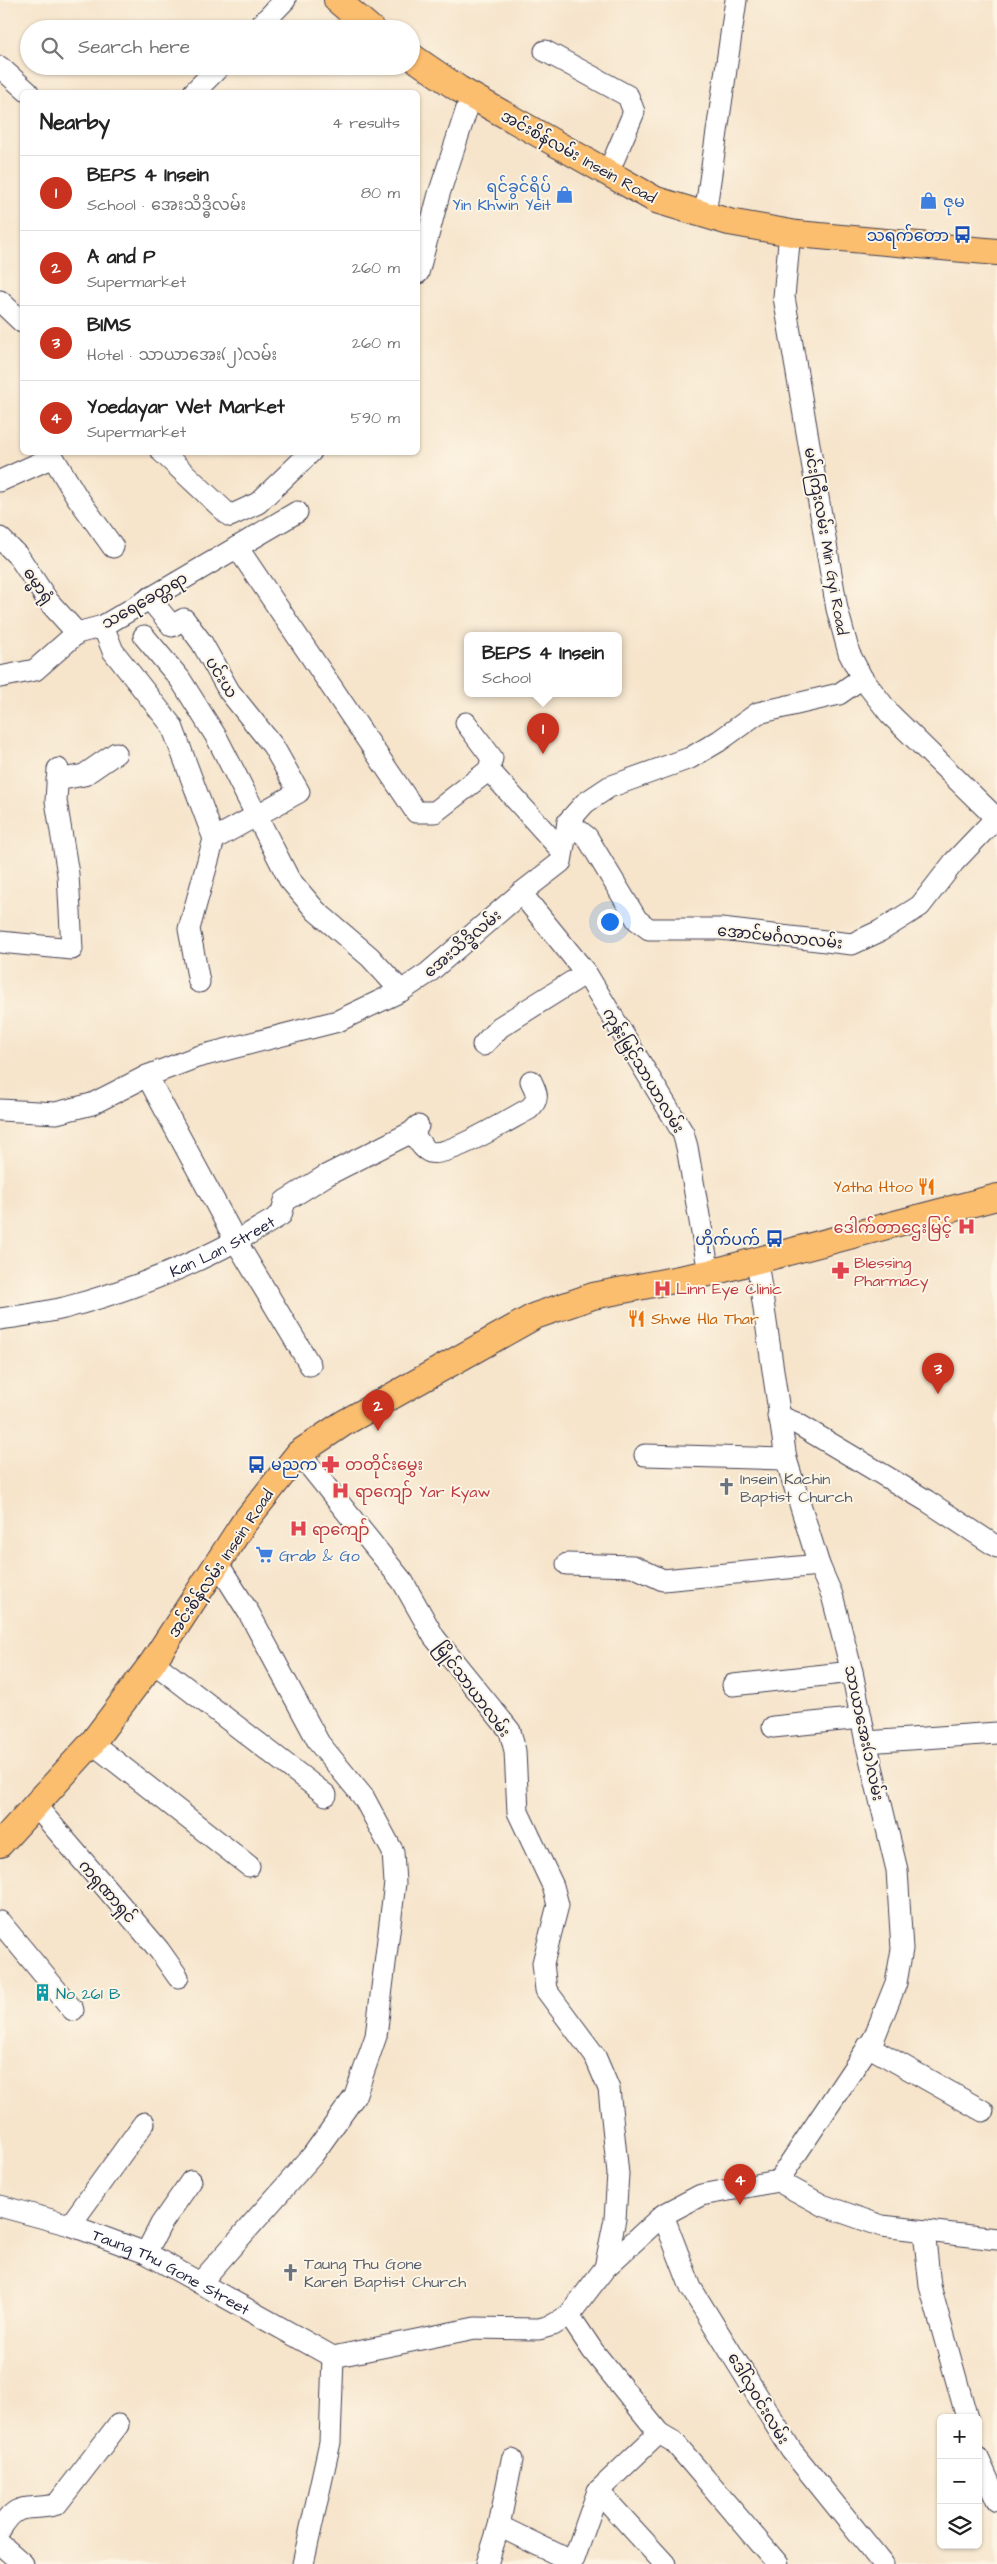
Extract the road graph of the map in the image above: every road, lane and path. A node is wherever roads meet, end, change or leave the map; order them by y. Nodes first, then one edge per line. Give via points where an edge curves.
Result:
1 (285, 0) edge
2 (336, 0) edge
3 (736, 0) edge
4 (266, 20) edge
5 (360, 20) edge
6 (545, 51) dead end
7 (420, 62) edge
8 (0, 68) edge
9 (213, 75) edge
10 (26, 90) edge
11 (201, 90) edge
12 (471, 96) junction
13 (608, 173) junction
14 (705, 215) junction
15 (790, 232) junction
16 (997, 252) edge
17 (420, 265) edge
18 (0, 301) edge
19 (20, 320) edge
20 (165, 455) edge
21 (308, 455) edge
22 (0, 481) edge
23 (297, 512) dead end
24 (0, 538) edge
25 (113, 546) dead end
26 (237, 547) junction
27 (149, 598) junction
28 (103, 626) junction
29 (77, 633) junction
30 (144, 636) dead end
31 (0, 677) edge
32 (862, 678) junction
33 (466, 724) dead end
34 (116, 753) dead end
35 (489, 770) junction
36 (257, 815) junction
37 (996, 818) edge
38 (568, 822) junction
39 (214, 839) junction
40 (562, 851) junction
41 (521, 893) junction
42 (0, 942) edge
43 (586, 973) junction
44 (199, 982) dead end
45 (400, 991) junction
46 (483, 1045) dead end
47 (148, 1076) junction
48 (531, 1081) dead end
49 (0, 1110) edge
50 (997, 1197) edge
51 (237, 1243) junction
52 (757, 1261) junction
53 (709, 1273) junction
54 (0, 1319) edge
55 (310, 1365) dead end
56 (778, 1416) junction
57 (299, 1453) junction
58 (645, 1455) dead end
59 (786, 1459) junction
60 (997, 1547) edge
61 (218, 1564) junction
62 (567, 1564) dead end
63 (820, 1566) junction
64 (153, 1662) junction
65 (852, 1672) junction
66 (733, 1685) dead end
67 (861, 1718) junction
68 (773, 1727) dead end
69 (997, 1733) edge
70 (866, 1742) junction
71 (92, 1744) junction
72 (326, 1795) dead end
73 (36, 1806) junction
74 (0, 1844) edge
75 (249, 1866) dead end
76 (0, 1922) edge
77 (178, 1977) dead end
78 (73, 2010) dead end
79 (868, 2046) junction
80 (983, 2111) dead end
81 (144, 2123) dead end
82 (191, 2181) dead end
83 (778, 2181) junction
84 (0, 2206) edge
85 (663, 2215) junction
86 (70, 2225) junction
87 (924, 2231) junction
88 (997, 2239) edge
89 (146, 2253) junction
90 (605, 2268) junction
91 (200, 2283) junction
92 (570, 2315) junction
93 (333, 2357) junction
94 (966, 2414) edge
95 (118, 2425) dead end
96 (659, 2433) junction
97 (978, 2459) edge
98 (512, 2460) dead end
99 (598, 2491) junction
100 (997, 2500) edge
101 (499, 2526) junction
102 (0, 2530) edge
103 (0, 2544) edge
104 (877, 2562) edge
105 (23, 2564) edge
106 (303, 2564) edge
107 (487, 2564) edge
108 (665, 2564) edge
109 (778, 2564) edge

1 - 4 street
2 - 5 main road
3 - 14 street
6 - 13 street via 628,96 634,112
7 - 12 main road, အင်းစိန်လမ်း Insein Road
8 - 10 street
9 - 11 street
12 - 13 main road, အင်းစိန်လမ်း Insein Road
12 - 17 street
13 - 14 main road, အင်းစိန်လမ်း Insein Road via 656,200
14 - 15 main road, အင်းစိန်လမ်း Insein Road
15 - 16 main road, အင်းစိန်လမ်း Insein Road
15 - 32 street, မင်းကြီးလမ်း Min Gyi Road via 784,297 837,609 849,653
18 - 19 street
20 - 21 street via 230,516 258,503
22 - 25 street via 53,457
23 - 26 street, သရေခေတ္တရာ
24 - 29 street, ဓမ္မာရုံ via 19,557 48,601
26 - 27 street, သရေခေတ္တရာ
26 - 35 street via 416,812 435,812
27 - 28 street, သရေခေတ္တရာ
27 - 36 street, ပင်းယ via 172,626 184,619 202,643 229,691 273,746 298,792
28 - 29 street, သရေခေတ္တရာ
28 - 39 street via 113,651 172,726
29 - 31 street, သရေခေတ္တရာ via 35,670
30 - 36 street via 180,679 217,738
32 - 37 street, မင်းကြီးလမ်း Min Gyi Road via 890,714
32 - 38 street via 839,694 758,713 690,758 610,787 585,803
33 - 35 street via 492,758
34 - 42 street via 84,775 57,774 56,801 68,874 72,949
35 - 40 street
36 - 39 street
36 - 45 street via 289,879 316,911 370,957
37 - 38 street, အောင်မင်္ဂလာလမ်း via 954,862 920,906 852,944 721,929 649,929 637,920 588,837
38 - 40 street, အေးသိဒ္ဓိလမ်း
39 - 44 street via 189,929
40 - 41 street, အေးသိဒ္ဓိလမ်း via 561,862
41 - 43 street, ကုန်းမြင့်သာယာလမ်း
41 - 45 street, အေးသိဒ္ဓိလမ်း via 428,973
43 - 46 street via 500,1027
43 - 53 street, ကုန်းမြင့်သာယာလမ်း via 683,1133
45 - 47 street, အေးသိဒ္ဓိလမ်း via 338,1021 197,1057
47 - 49 street, အေးသိဒ္ဓိလမ်း via 92,1104 56,1113
47 - 51 street
48 - 51 street, Kan Lan Street via 538,1094 536,1102 529,1108 459,1146 432,1153 424,1150 415,1129 285,1201 281,1215
50 - 52 main road, အင်းစိန်လမ်း Insein Road
51 - 54 street, Kan Lan Street via 121,1292 62,1308
51 - 55 street
52 - 53 main road, အင်းစိန်လမ်း Insein Road
52 - 56 street, သာယာအေး(၁)လမ်း
53 - 57 main road, အင်းစိန်လမ်း Insein Road via 593,1296 535,1316 344,1423
56 - 59 street, သာယာအေး(၁)လမ်း
56 - 60 street via 796,1423 927,1501
57 - 61 main road, အင်းစိန်လမ်း Insein Road via 243,1524
57 - 90 street, မြိုင်သာယာလမ်း via 403,1582 434,1637 510,1732 515,1751 518,1812 553,1886 558,1905 543,1963 546,1990 594,2056 608,2089 618,2174 615,2219
58 - 59 street
59 - 63 street, သာယာအေး(၁)လမ်း
61 - 64 main road, အင်းစိန်လမ်း Insein Road
61 - 91 street via 249,1613 319,1743 364,1798 392,1852 395,1883 376,2036 355,2096 312,2156
62 - 63 street via 633,1566 663,1580
63 - 65 street, သာယာအေး(၁)လမ်း via 832,1595
64 - 71 main road, အင်းစိန်လမ်း Insein Road
64 - 72 street
65 - 66 street
65 - 67 street, သာယာအေး(၁)လမ်း
67 - 68 street
67 - 70 street, သာယာအေး(၁)လမ်း
69 - 70 street
70 - 79 street, သာယာအေး(၁)လမ်း via 897,1870 902,1949 890,2001
71 - 73 main road, အင်းစိန်လမ်း Insein Road
71 - 75 street
73 - 74 main road, အင်းစိန်လမ်း Insein Road
73 - 77 street, ကရုဏာရှင်
76 - 78 street
79 - 80 street
79 - 83 street, သာယာအေး(၁)လမ်း
81 - 86 street
82 - 89 street via 161,2224
83 - 85 street via 701,2195
83 - 87 street via 822,2205 882,2226
84 - 86 street, Taung Thu Gone Street
85 - 90 street
85 - 104 street, ဒေါ်လှဝင်းလမ်း via 691,2288 790,2450
86 - 89 street, Taung Thu Gone Street
87 - 88 street
87 - 94 street via 930,2286
89 - 91 street, Taung Thu Gone Street
90 - 92 street
91 - 93 street, Taung Thu Gone Street
92 - 93 street via 539,2329 475,2328
92 - 96 street via 593,2351
93 - 106 street via 330,2442
95 - 102 street via 57,2504 25,2507 8,2517
96 - 99 street
96 - 109 street via 674,2442
97 - 100 street
98 - 101 street
99 - 101 street via 571,2561
99 - 108 street
101 - 107 street
103 - 105 street

